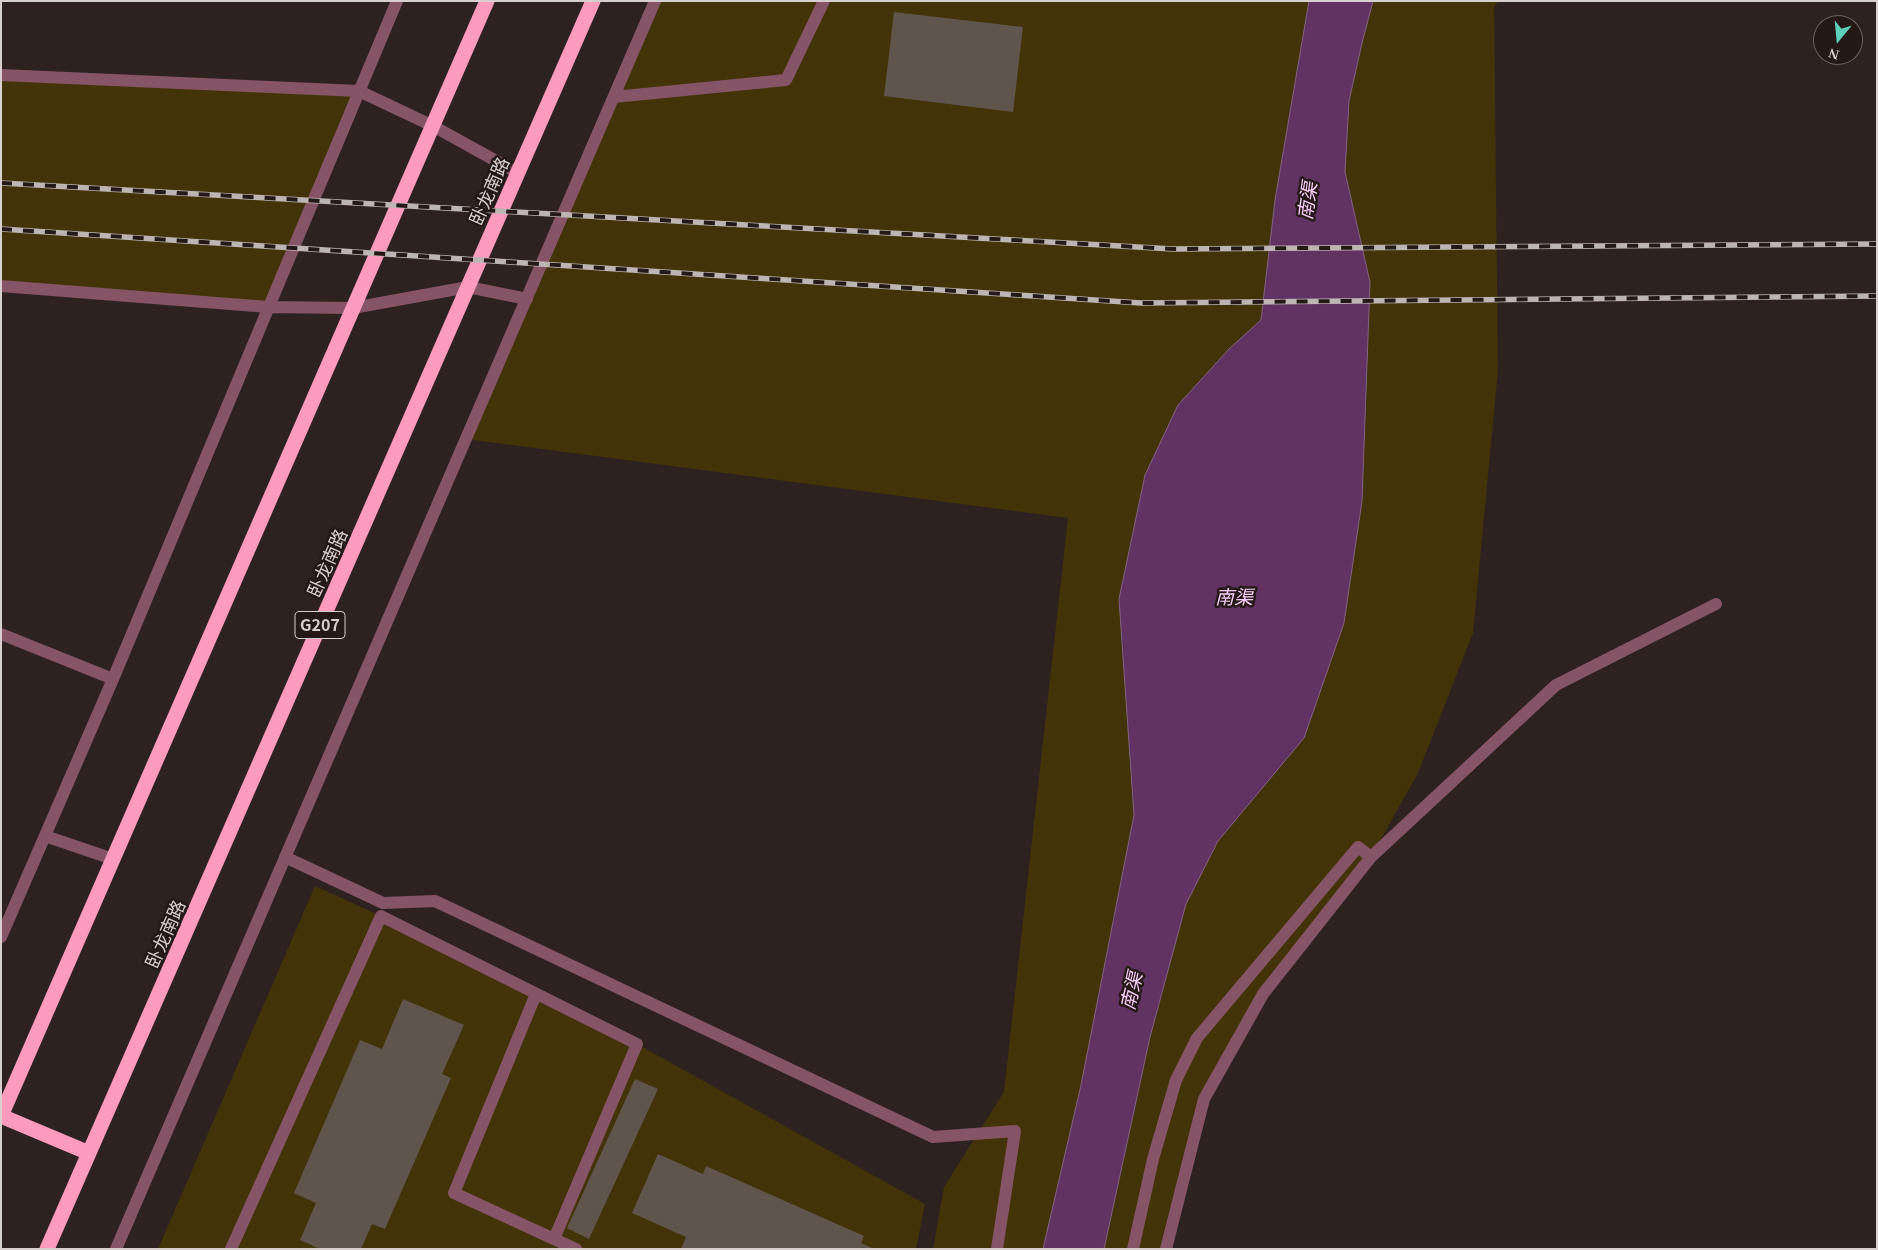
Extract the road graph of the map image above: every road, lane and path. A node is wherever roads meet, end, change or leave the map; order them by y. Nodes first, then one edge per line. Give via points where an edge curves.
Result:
1 (487, 1) edge
2 (593, 1) edge
3 (655, 1) edge
4 (824, 1) edge
5 (397, 3) edge
6 (1, 75) edge
7 (359, 91) junction
8 (614, 97) junction
9 (433, 126) junction
10 (518, 173) junction
11 (1, 286) edge
12 (468, 287) junction
13 (526, 299) junction
14 (268, 307) junction
15 (353, 308) junction
16 (1716, 604) dead end
17 (1, 634) edge
18 (113, 678) junction
19 (45, 836) junction
20 (286, 857) junction
21 (1371, 858) junction
22 (113, 859) junction
23 (383, 903) junction
24 (381, 916) junction
25 (1, 937) edge
26 (536, 994) junction
27 (1, 1116) edge
28 (89, 1153) junction
29 (554, 1239) junction
30 (47, 1249) edge
31 (116, 1249) edge
32 (231, 1249) edge
33 (576, 1249) edge
34 (997, 1249) edge
35 (1133, 1249) edge
36 (1166, 1249) edge

1 - 9 highway
2 - 10 highway, 卧龙南路 / G207
3 - 8 street
4 - 8 street via 786,80
5 - 7 street
6 - 7 street
7 - 9 street
7 - 14 street
8 - 13 street
9 - 10 street
9 - 15 highway
10 - 12 highway, 卧龙南路 / G207
11 - 14 street
12 - 13 street
12 - 15 street
12 - 28 highway, 卧龙南路 / G207
13 - 20 street
14 - 15 street
14 - 18 street
15 - 22 highway
16 - 21 street via 1556,685
17 - 18 street
18 - 19 street
19 - 22 street
19 - 25 street
20 - 23 street
20 - 31 street
21 - 35 street via 1358,847 1197,1038 1176,1080 1153,1158
21 - 36 street via 1263,994 1204,1099
22 - 27 highway
23 - 24 street
23 - 34 street via 435,901 933,1137 1015,1131
24 - 26 street
24 - 32 street
26 - 29 street via 636,1044
26 - 29 street via 454,1193
27 - 28 highway
28 - 30 highway, 卧龙南路 / G207
29 - 33 street

